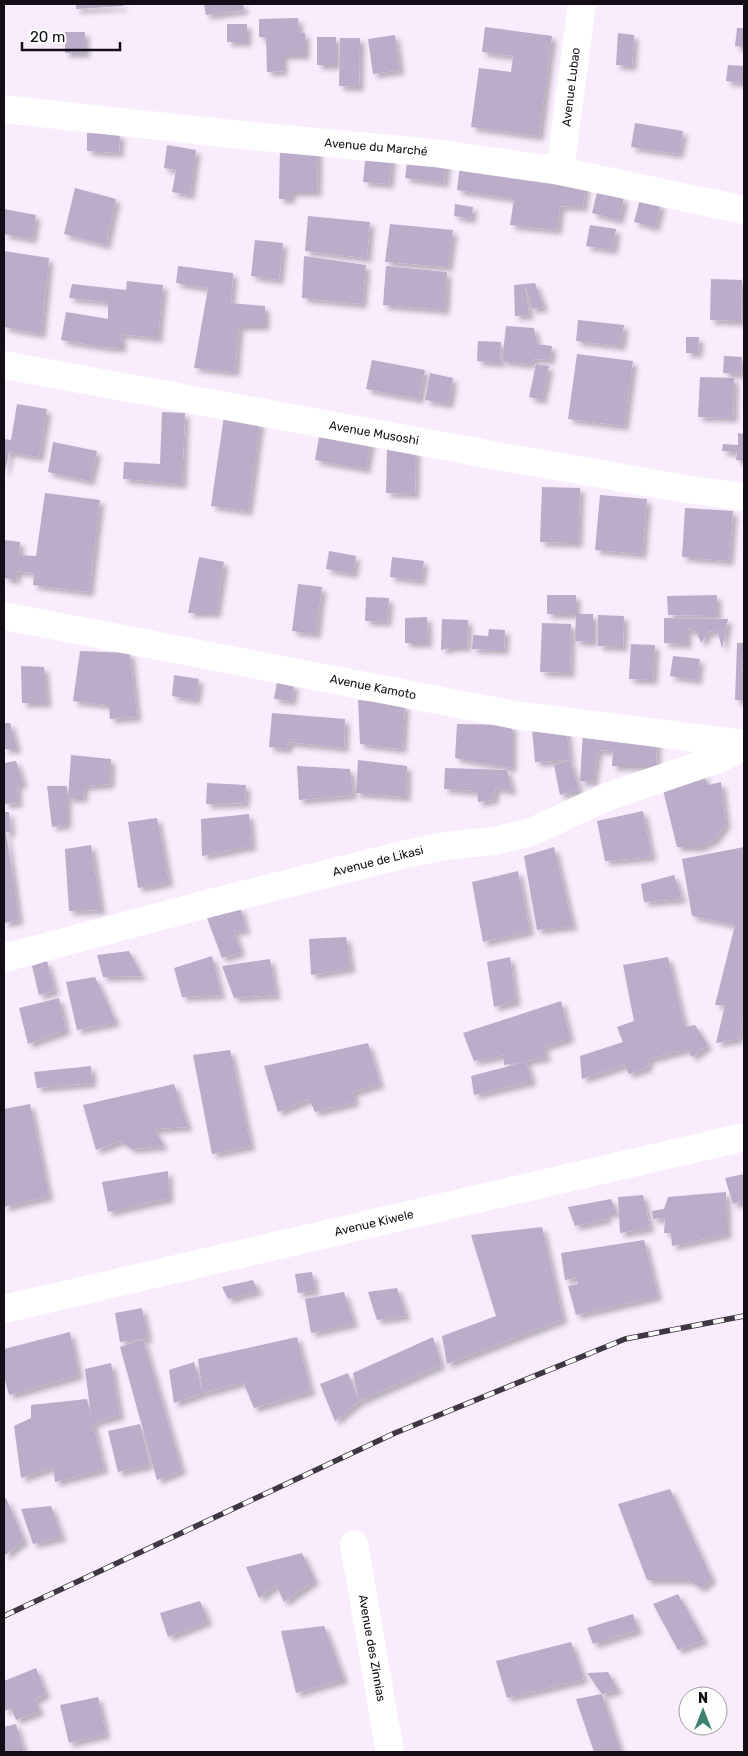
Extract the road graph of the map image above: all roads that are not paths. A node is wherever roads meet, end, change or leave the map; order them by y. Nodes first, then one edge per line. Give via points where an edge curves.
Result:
1 (582, 4) edge
2 (4, 109) edge
3 (560, 171) junction
4 (744, 210) edge
5 (4, 365) edge
6 (744, 497) edge
7 (4, 616) edge
8 (744, 746) edge
9 (4, 958) edge
10 (744, 1137) edge
11 (4, 1309) edge
12 (354, 1544) dead end
13 (390, 1752) edge

1 - 3 street, Avenue Lubao
2 - 3 street, Avenue du Marché via 434,152
3 - 4 street, Avenue du Marché
5 - 6 street, Avenue Musoshi via 517,460
7 - 8 street, Avenue Kamoto via 516,715
8 - 9 street, Avenue de Likasi via 718,759 607,797 532,832 495,842 461,844 406,854
10 - 11 street, Avenue Kiwele
12 - 13 street, Avenue des Zinnias

